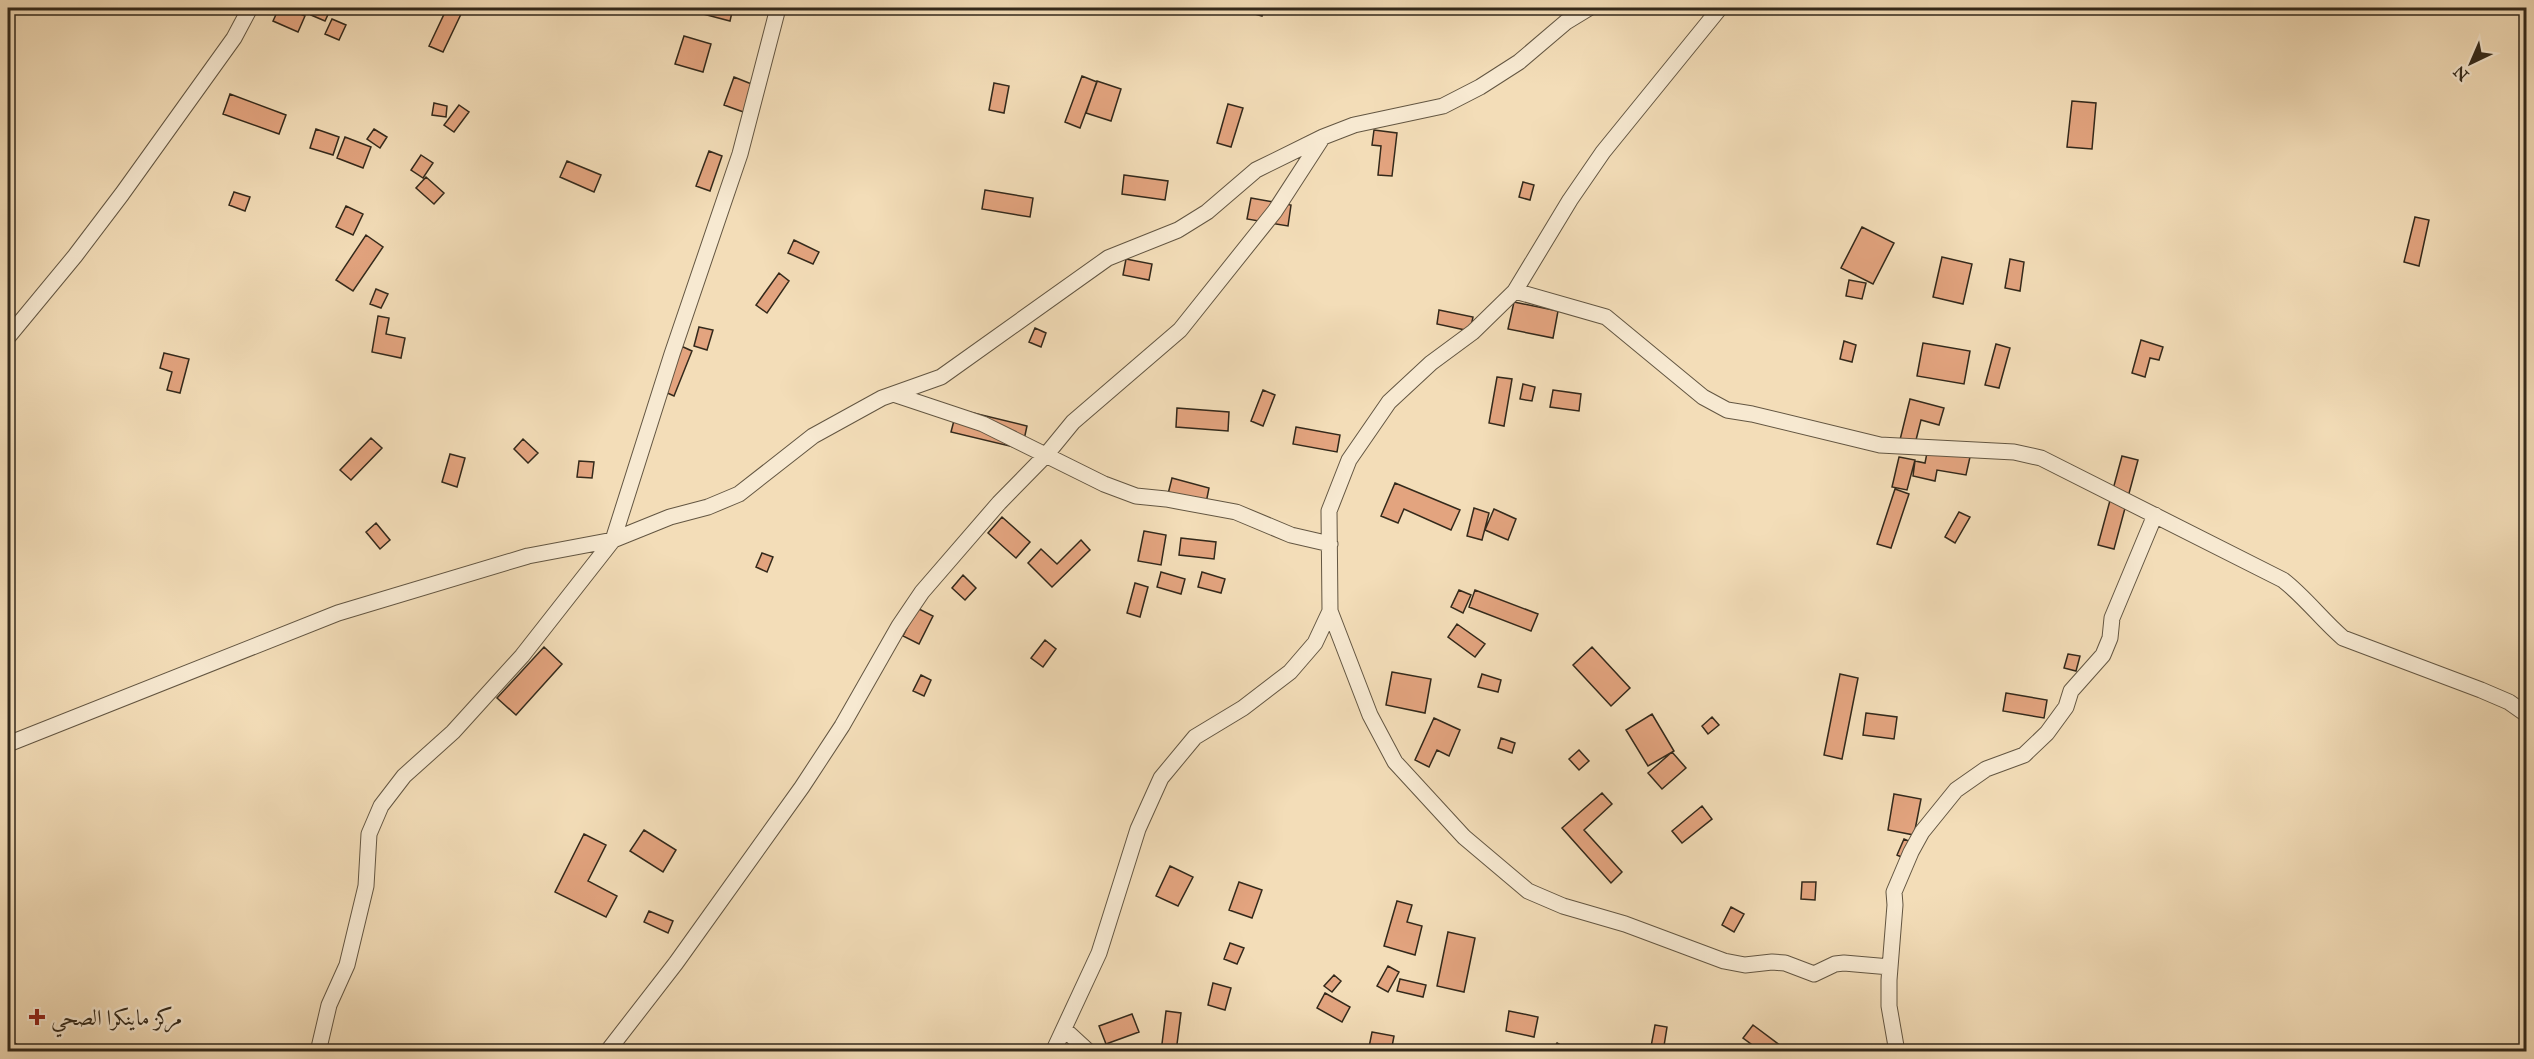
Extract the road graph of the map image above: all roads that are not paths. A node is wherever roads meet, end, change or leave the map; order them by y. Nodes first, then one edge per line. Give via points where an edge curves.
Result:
1 (250, 8) edge
2 (778, 8) edge
3 (1590, 8) edge
4 (1720, 8) edge
5 (1323, 137) junction
6 (1515, 291) junction
7 (8, 337) edge
8 (895, 394) junction
9 (1046, 455) junction
10 (2155, 515) junction
11 (613, 540) junction
12 (1330, 544) junction
13 (1330, 611) junction
14 (2526, 714) edge
15 (8, 744) edge
16 (1890, 967) junction
17 (1064, 1029) junction
18 (318, 1052) edge
19 (607, 1052) edge
20 (1053, 1052) edge
21 (1089, 1052) edge
22 (1897, 1052) edge

1 - 7 street via 234,38 129,185
2 - 11 street via 740,154
3 - 5 street via 1566,22 1519,62 1443,106 1354,125
4 - 6 street via 1603,152
5 - 8 street via 1256,170 1207,212 1178,230 1108,258 941,377
5 - 9 street via 1275,211 1179,330 1073,422
6 - 10 street via 1606,317 1703,397 1727,410 1880,445 2014,452 2042,458
6 - 12 street via 1473,332 1431,363 1389,402 1349,460 1329,511
8 - 9 street via 983,424
8 - 11 street via 813,436 739,495
9 - 12 street via 1136,496 1236,512 1291,534
9 - 19 street via 922,592 802,787
10 - 14 street via 2283,580 2343,638 2481,690
10 - 16 street via 2112,618 2103,655 2071,691 2066,707 2047,734 2024,754 1970,779 1922,832 1894,892
11 - 15 street via 528,556 339,613
11 - 18 street via 522,656 453,732 404,776 381,806 369,834 366,886 352,946 329,1005
12 - 13 street
13 - 16 street via 1370,716 1395,762 1464,837 1528,891 1724,961 1745,965 1785,963 1814,974 1844,963
13 - 17 street via 1315,643 1290,672 1243,708 1195,737 1161,778 1138,829 1099,953
16 - 22 street via 1889,1006
17 - 20 street
17 - 21 street

